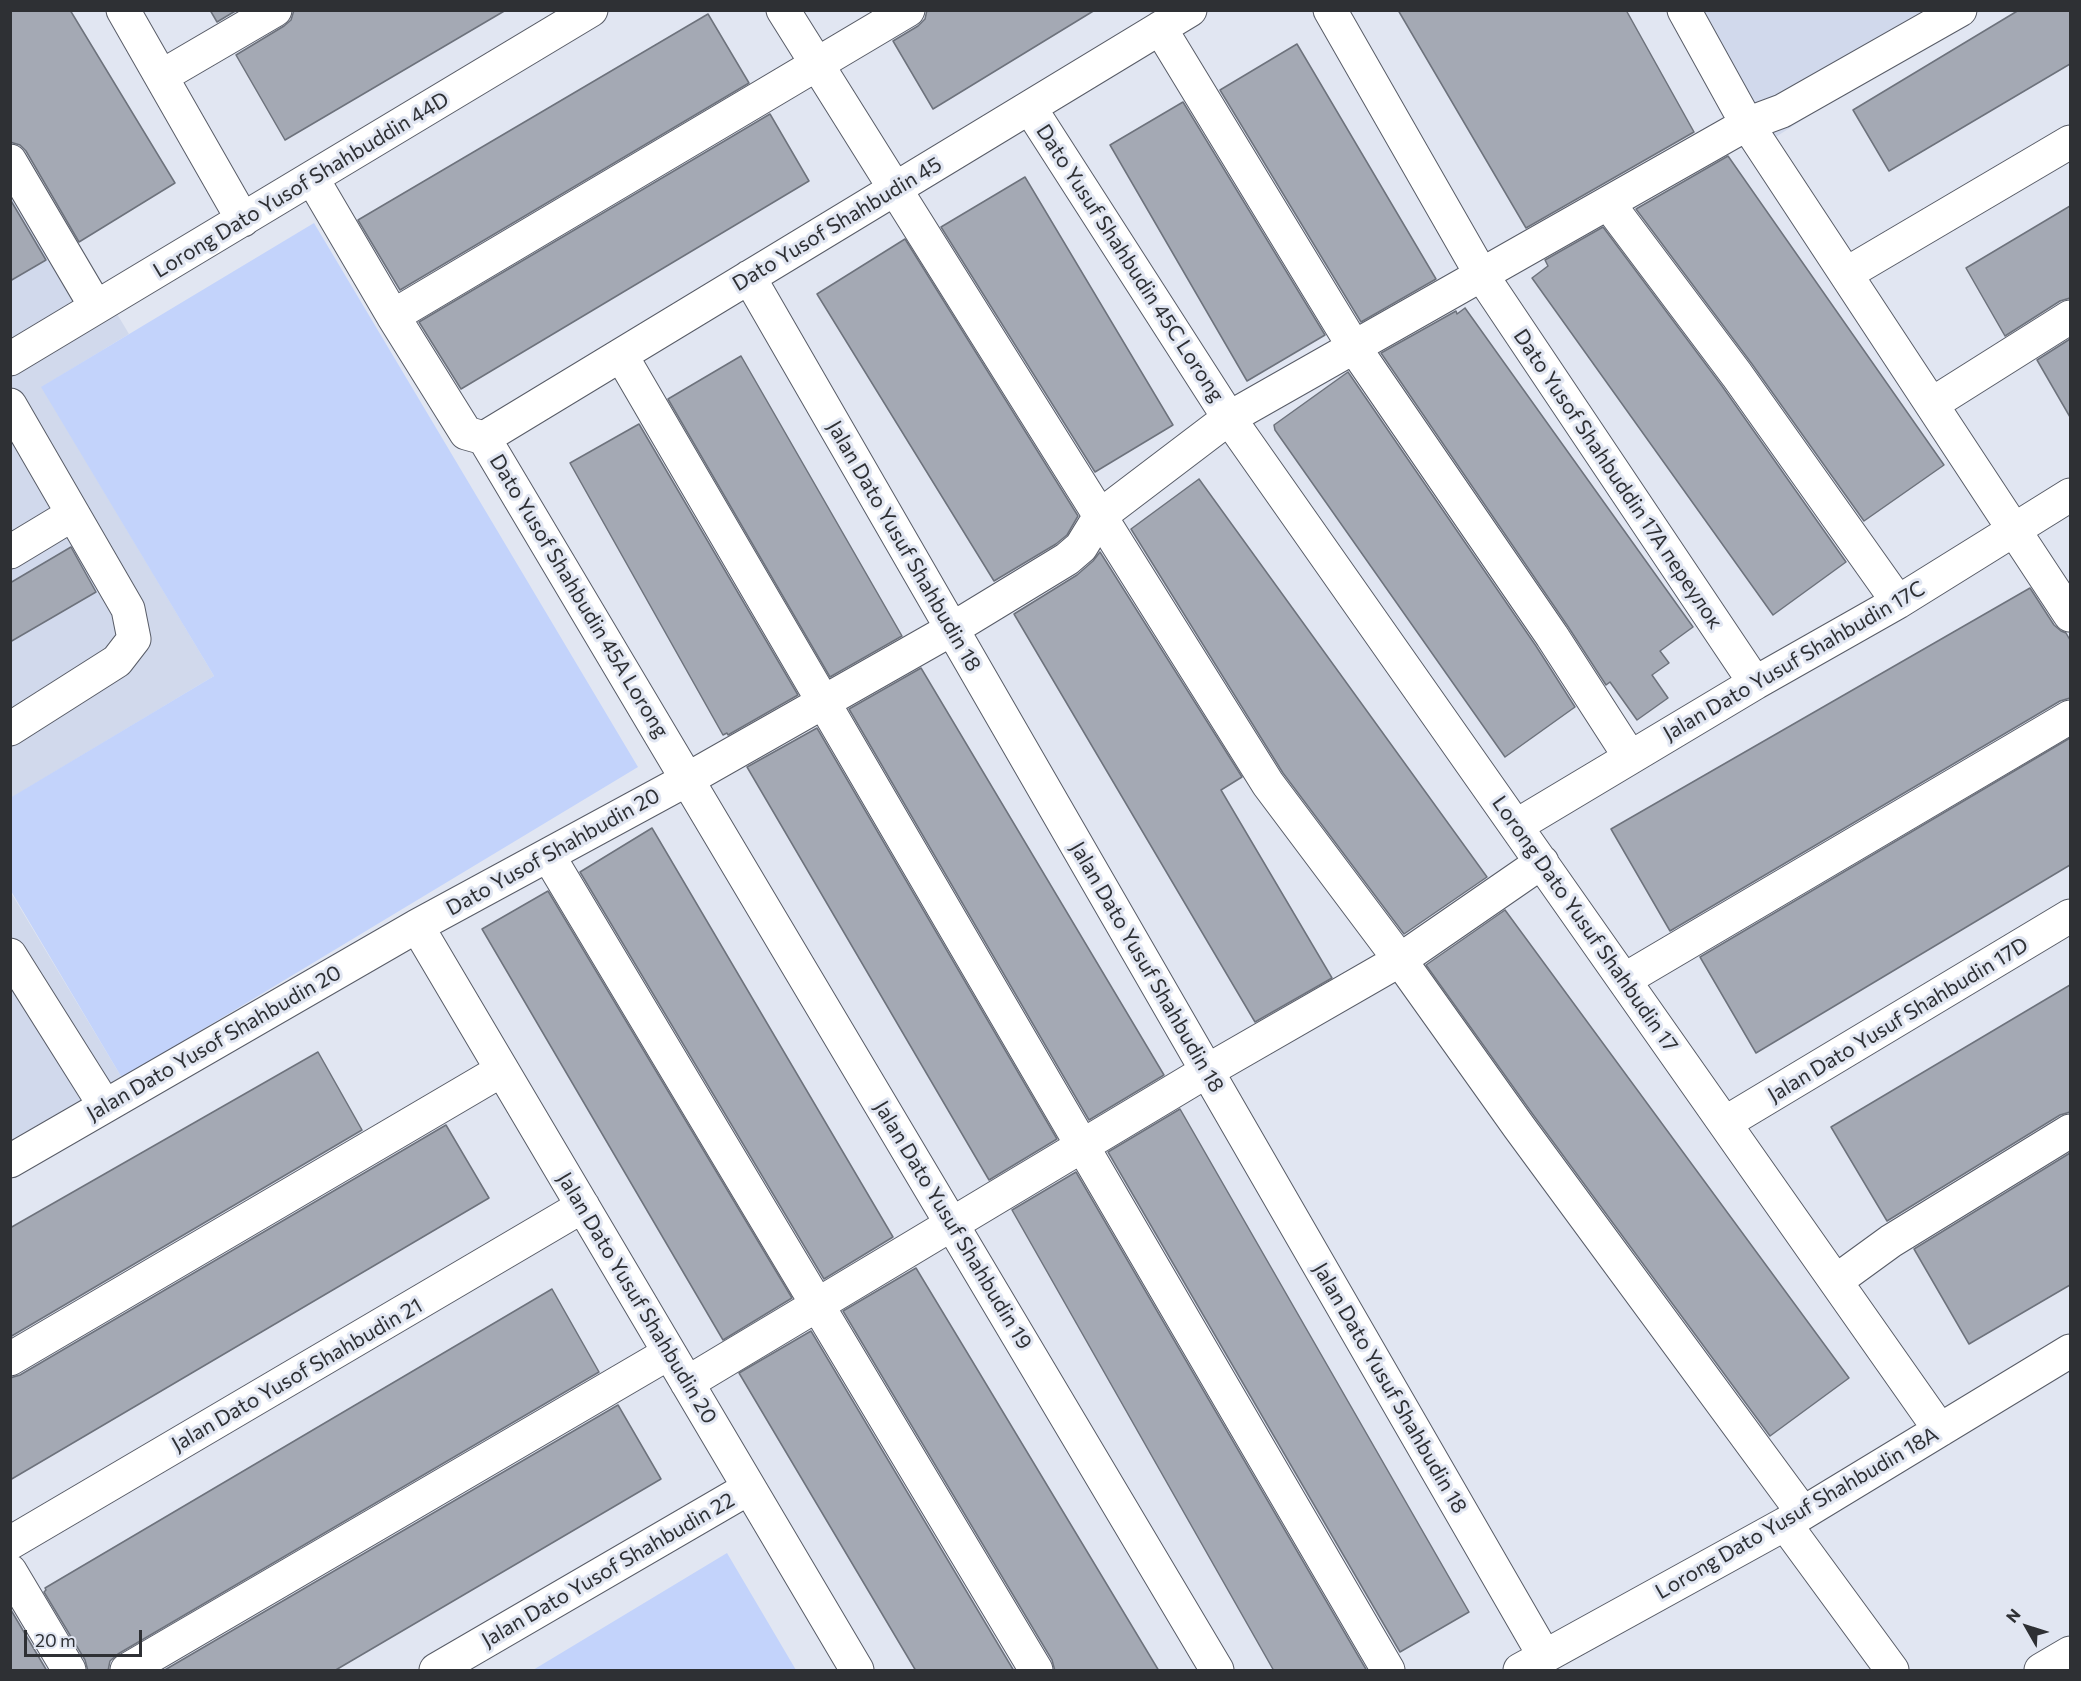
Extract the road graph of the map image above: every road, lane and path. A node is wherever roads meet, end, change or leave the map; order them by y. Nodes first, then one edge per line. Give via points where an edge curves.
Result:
1 (123, 10) edge
2 (275, 10) edge
3 (591, 10) edge
4 (783, 10) edge
5 (908, 10) edge
6 (1190, 10) edge
7 (1330, 10) edge
8 (1684, 10) edge
9 (1960, 10) edge
10 (1160, 28) junction
11 (817, 64) junction
12 (162, 76) junction
13 (1030, 108) junction
14 (1747, 124) junction
15 (2070, 142) edge
16 (10, 161) edge
17 (312, 178) junction
18 (896, 188) junction
19 (1608, 203) junction
20 (243, 220) junction
21 (1481, 274) junction
22 (1846, 274) junction
23 (749, 278) junction
24 (96, 307) junction
25 (393, 316) junction
26 (2070, 317) edge
27 (1354, 347) junction
28 (621, 355) junction
29 (10, 359) edge
30 (1932, 404) junction
31 (10, 405) edge
32 (1229, 418) junction
33 (484, 438) junction
34 (2070, 495) edge
35 (73, 514) junction
36 (1100, 516) junction
37 (2015, 529) junction
38 (10, 552) edge
39 (1898, 602) junction
40 (2070, 615) edge
41 (952, 629) junction
42 (1755, 683) junction
43 (824, 702) junction
44 (2070, 717) edge
45 (10, 729) edge
46 (1630, 757) junction
47 (688, 779) junction
48 (1516, 826) junction
49 (548, 855) junction
50 (1542, 862) junction
51 (2070, 916) edge
52 (417, 926) junction
53 (10, 955) edge
54 (1400, 960) junction
55 (1624, 980) junction
56 (23, 1003) edge
57 (502, 1070) junction
58 (1207, 1071) junction
59 (105, 1106) junction
60 (1725, 1123) junction
61 (2070, 1131) edge
62 (1083, 1146) junction
63 (10, 1161) edge
64 (583, 1206) junction
65 (952, 1224) junction
66 (1836, 1281) junction
67 (818, 1305) junction
68 (2070, 1351) edge
69 (669, 1353) junction
70 (10, 1359) edge
71 (687, 1383) junction
72 (1940, 1430) junction
73 (749, 1488) junction
74 (1794, 1518) junction
75 (10, 1543) edge
76 (10, 1571) edge
77 (2070, 1653) edge
78 (1533, 1664) edge
79 (69, 1671) edge
80 (127, 1671) edge
81 (436, 1671) edge
82 (857, 1671) edge
83 (1036, 1671) edge
84 (1217, 1671) edge
85 (1388, 1671) edge
86 (1892, 1671) edge
87 (2041, 1671) edge

1 - 12 street
2 - 12 street
3 - 17 street, Lorong Dato Yusof Shahbuddin 44D
4 - 11 street
5 - 11 street
6 - 10 street, Dato Yusof Shahbudin 45
7 - 21 street, Dato Yusof Shahbuddin 17A переулок
8 - 14 street
9 - 14 street via 1782,111
10 - 13 street, Dato Yusof Shahbudin 45
10 - 27 street
11 - 18 street
11 - 25 street
12 - 20 street
13 - 18 street, Dato Yusof Shahbudin 45
13 - 32 street, Dato Yusuf Shahbudin 45C Lorong
14 - 19 street
14 - 22 street
15 - 22 street
16 - 24 street
17 - 20 street, Lorong Dato Yusof Shahbuddin 44D
17 - 25 street, Dato Yusof Shahbudin 45A Lorong
18 - 23 street, Dato Yusof Shahbudin 45
18 - 36 street
19 - 21 street
19 - 39 street via 1737,375
20 - 24 street, Lorong Dato Yusof Shahbuddin 44D
21 - 27 street
21 - 42 street, Dato Yusof Shahbuddin 17A переулок
22 - 30 street
23 - 28 street, Dato Yusof Shahbudin 45
23 - 41 street, Jalan Dato Yusuf Shahbudin 18
24 - 29 street, Lorong Dato Yusof Shahbuddin 44D
25 - 33 street, Dato Yusof Shahbudin 45A Lorong via 466,434
26 - 30 street
27 - 32 street
27 - 46 street
28 - 33 street, Dato Yusof Shahbudin 45
28 - 43 street
30 - 37 street
31 - 35 street
32 - 36 street
32 - 48 street, Lorong Dato Yusuf Shahbudin 17
33 - 47 street, Dato Yusof Shahbudin 45A Lorong
34 - 37 street, Jalan Dato Yusuf Shahbudin 17C
35 - 38 street
35 - 45 street via 128,609 134,639 117,661
36 - 41 street, Dato Yusof Shahbudin 20 via 1081,547 1067,559
36 - 54 street via 1268,784
37 - 39 street, Jalan Dato Yusuf Shahbudin 17C
37 - 40 street
39 - 42 street, Jalan Dato Yusuf Shahbudin 17C
41 - 43 street, Dato Yusof Shahbudin 20
41 - 58 street, Jalan Dato Yusuf Shahbudin 18
42 - 46 street, Jalan Dato Yusuf Shahbudin 17C
43 - 47 street, Dato Yusof Shahbudin 20
43 - 62 street
44 - 55 street
46 - 48 street, Jalan Dato Yusuf Shahbudin 17C
47 - 49 street, Dato Yusof Shahbudin 20
47 - 65 street, Jalan Dato Yusuf Shahbudin 19
48 - 50 street, Lorong Dato Yusuf Shahbudin 17
49 - 52 street, Dato Yusof Shahbudin 20
49 - 67 street
50 - 54 street
50 - 55 street, Lorong Dato Yusuf Shahbudin 17
51 - 60 street, Jalan Dato Yusuf Shahbudin 17D
52 - 57 street, Jalan Dato Yusuf Shahbudin 20
52 - 59 street, Jalan Dato Yusof Shahbudin 20
53 - 56 street
54 - 58 street
54 - 74 street
55 - 60 street, Lorong Dato Yusuf Shahbudin 17
56 - 59 street
57 - 64 street, Jalan Dato Yusuf Shahbudin 20
57 - 70 street
58 - 62 street
58 - 78 street, Jalan Dato Yusuf Shahbudin 18
59 - 63 street, Jalan Dato Yusof Shahbudin 20
60 - 66 street, Lorong Dato Yusuf Shahbudin 17
61 - 66 street via 1891,1241
62 - 65 street
62 - 85 street
64 - 69 street, Jalan Dato Yusuf Shahbudin 20
64 - 75 street, Jalan Dato Yusof Shahbudin 21
65 - 67 street
65 - 84 street, Jalan Dato Yusuf Shahbudin 19
66 - 72 street, Lorong Dato Yusuf Shahbudin 17
67 - 71 street
67 - 83 street
68 - 72 street, Lorong Dato Yusuf Shahbudin 18A
69 - 71 street, Jalan Dato Yusuf Shahbudin 20
69 - 80 street
71 - 73 street, Jalan Dato Yusuf Shahbudin 20
72 - 74 street, Lorong Dato Yusuf Shahbudin 18A
73 - 81 street, Jalan Dato Yusof Shahbudin 22
73 - 82 street, Jalan Dato Yusuf Shahbudin 20
74 - 78 street, Lorong Dato Yusuf Shahbudin 18A
74 - 86 street
76 - 79 street
77 - 87 street

